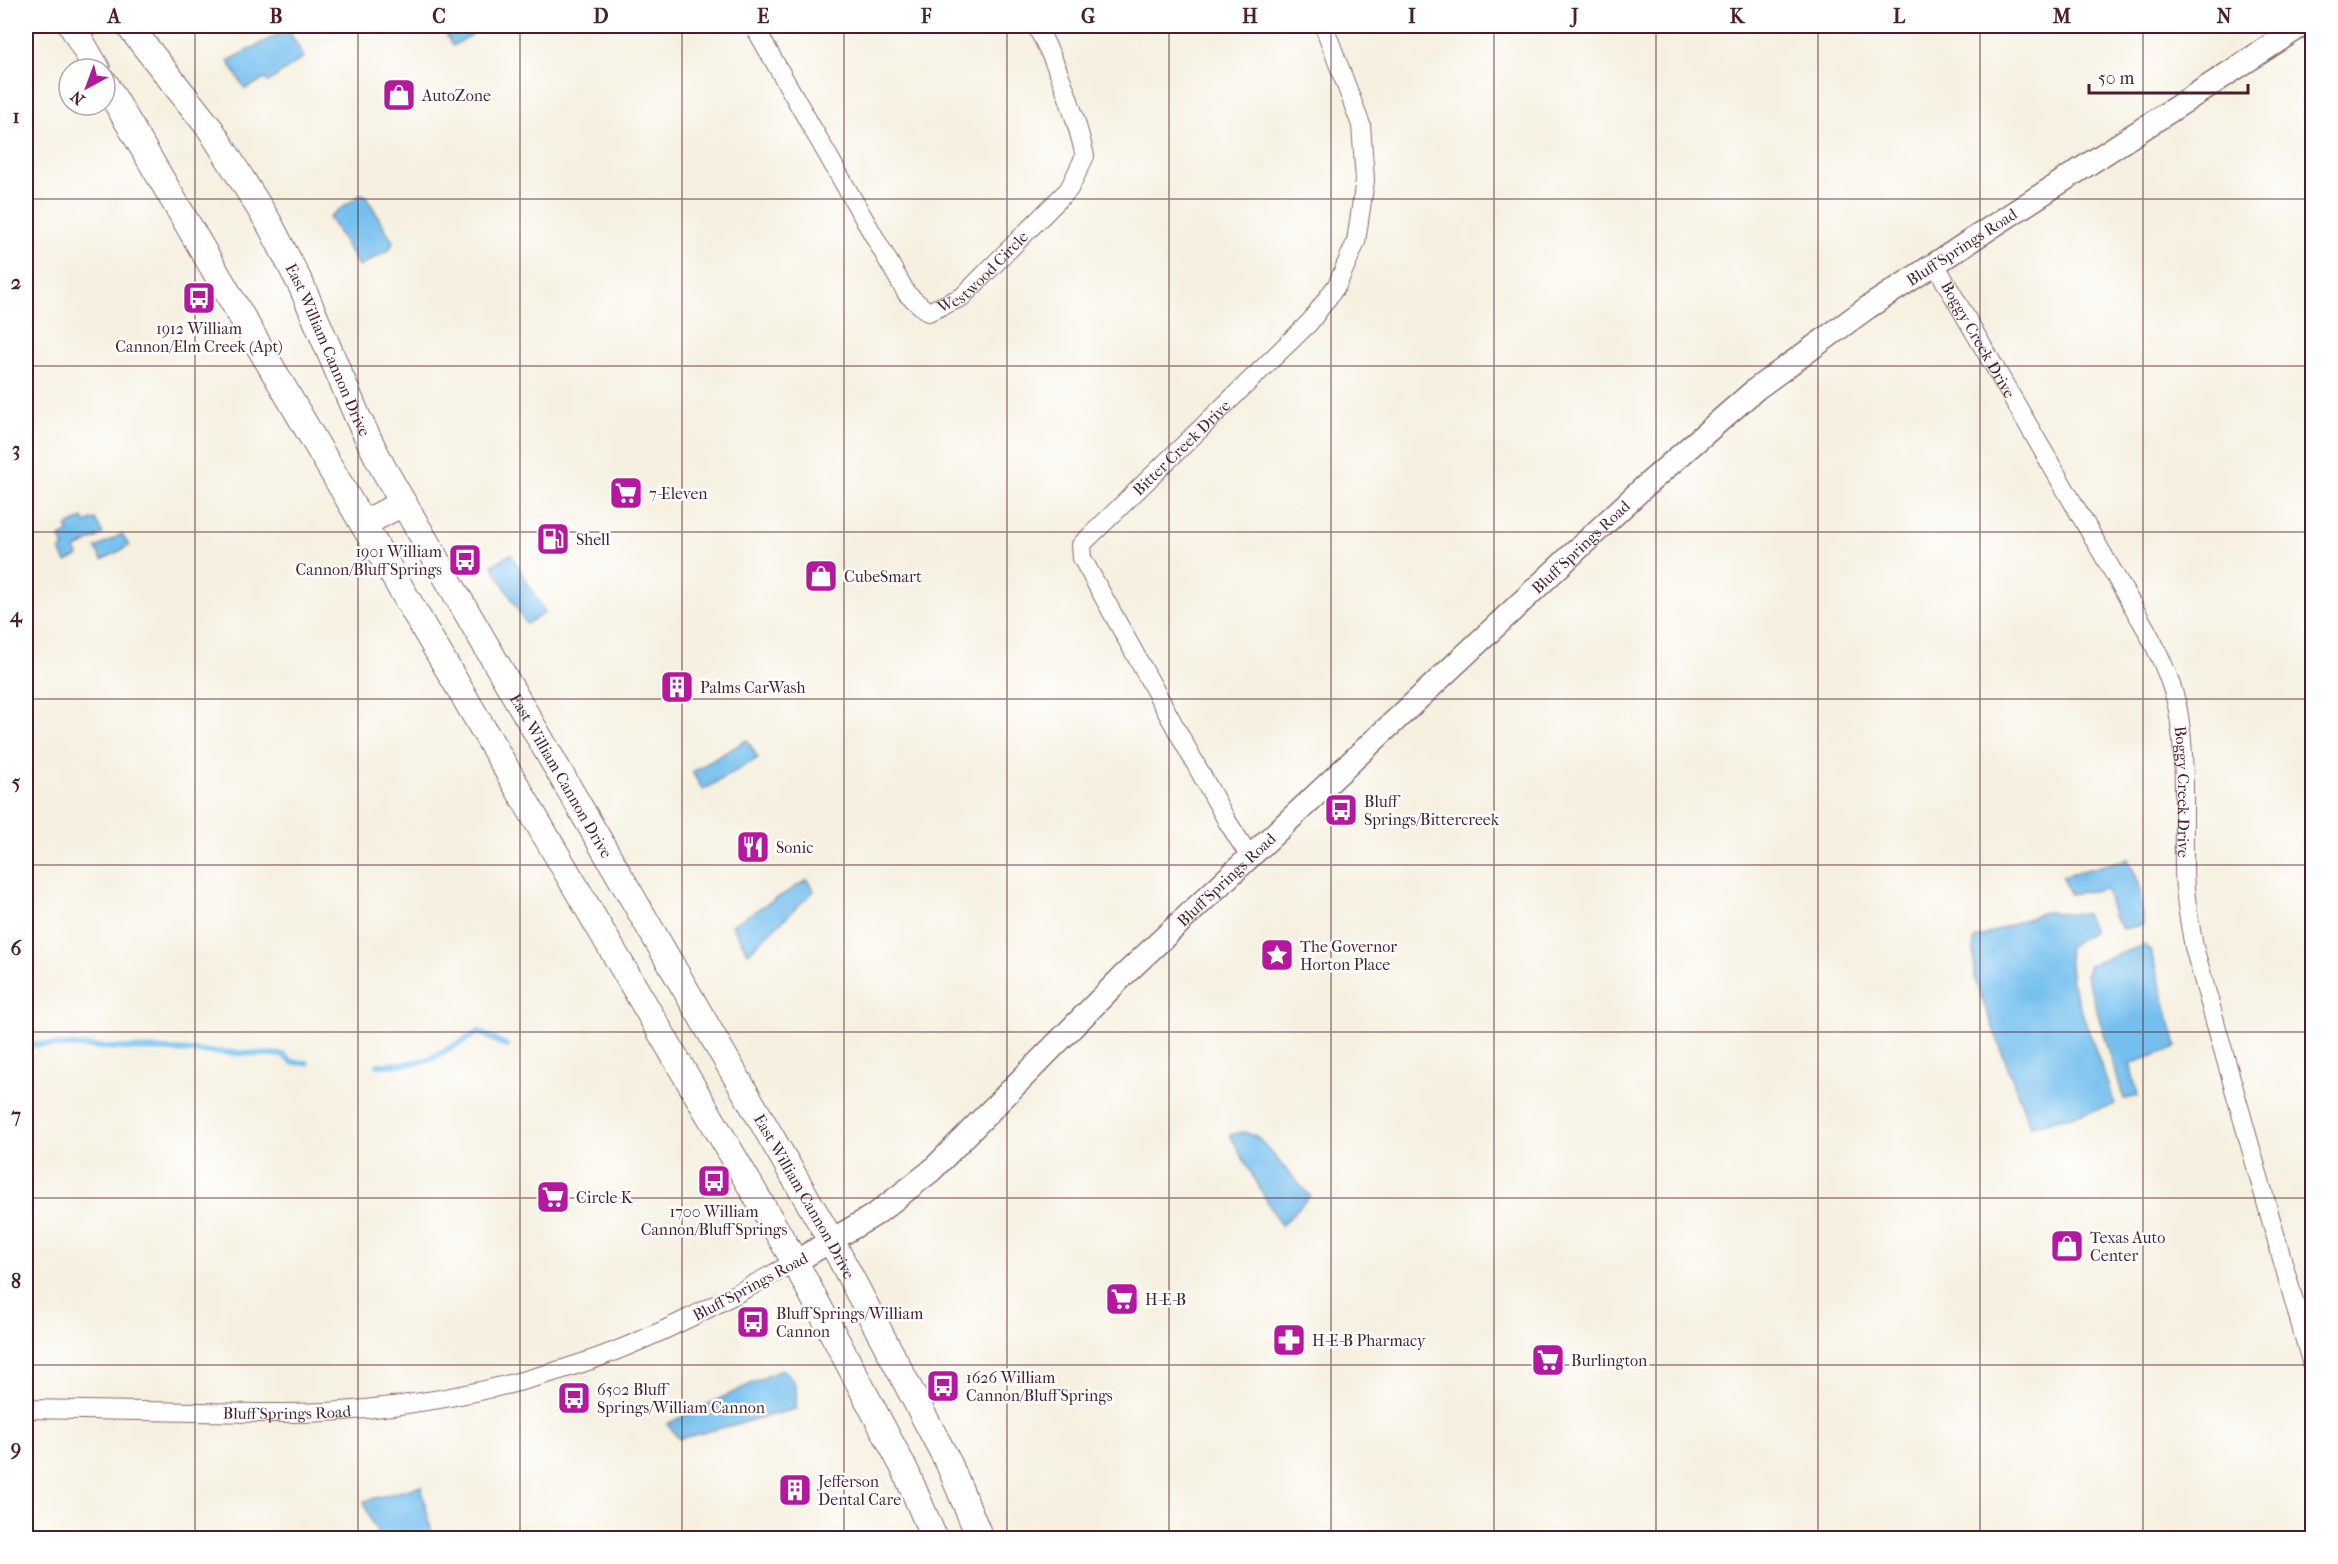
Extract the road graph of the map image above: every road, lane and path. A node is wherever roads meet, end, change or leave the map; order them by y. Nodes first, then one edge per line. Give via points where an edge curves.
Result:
1 (72, 26) edge
2 (129, 26) edge
3 (754, 26) edge
4 (1036, 26) edge
5 (1324, 26) edge
6 (2301, 26) edge
7 (90, 57) edge
8 (117, 104) edge
9 (1935, 264) junction
10 (403, 504) junction
11 (363, 524) junction
12 (1250, 857) junction
13 (832, 1242) junction
14 (795, 1262) junction
15 (2313, 1365) edge
16 (26, 1409) edge
17 (933, 1539) edge
18 (980, 1539) edge

1 - 7 main road
2 - 10 main road, East William Cannon Drive via 211,130 269,223 306,295 358,418
3 - 4 street, Westwood Circle via 907,294 928,312 962,297 1069,189 1085,156 1073,108
5 - 12 street, Bitter Creek Drive via 1361,125 1365,180 1356,242 1337,285 1310,322 1081,545 1082,558
6 - 9 street, Bluff Springs Road
8 - 11 main road
9 - 12 street, Bluff Springs Road via 1811,348 1699,437
9 - 15 street, Boggy Creek Drive via 2146,629 2171,683 2182,747 2184,868 2194,947
10 - 11 main road
10 - 13 main road, East William Cannon Drive
11 - 14 main road
12 - 13 street, Bluff Springs Road via 1115,984 931,1172
13 - 14 street, Bluff Springs Road
13 - 18 main road, East William Cannon Drive via 949,1464
14 - 16 street, Bluff Springs Road via 687,1319 609,1353 563,1369 459,1395 312,1412
14 - 17 main road via 897,1454

